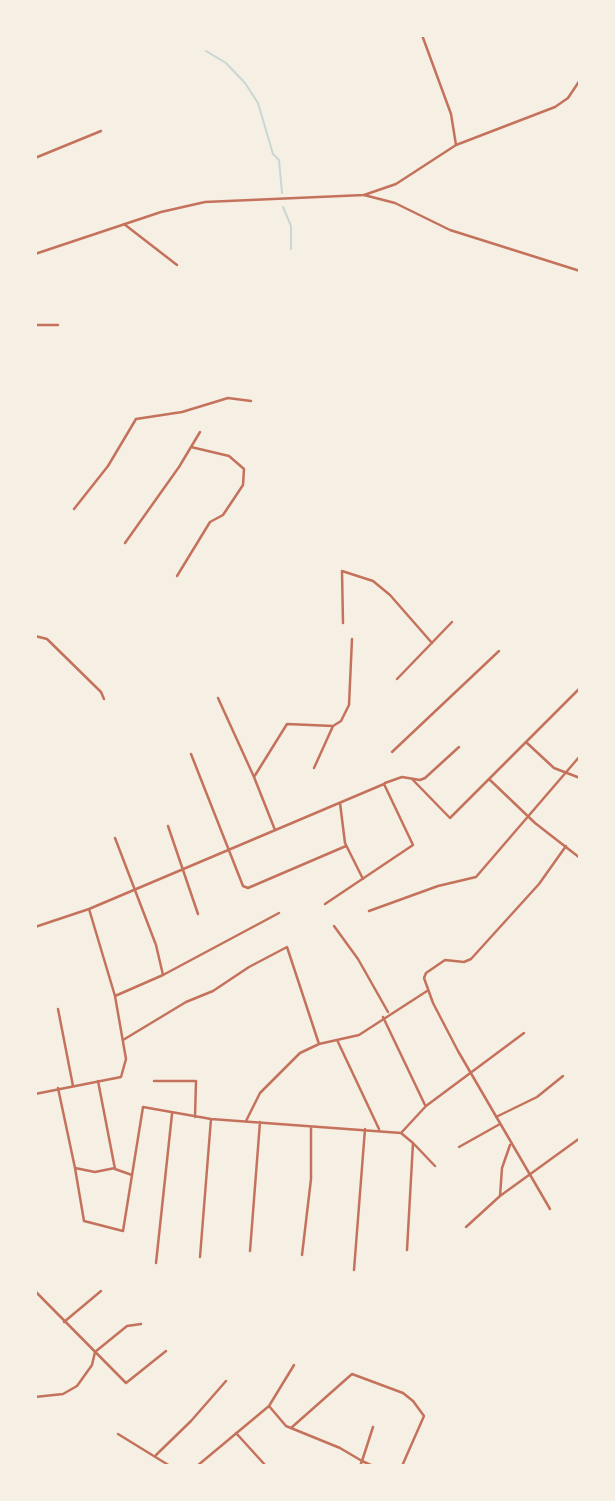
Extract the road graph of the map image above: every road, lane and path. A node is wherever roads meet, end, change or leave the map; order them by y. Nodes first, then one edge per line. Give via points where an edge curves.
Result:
1 (422, 35) edge
2 (580, 80) edge
3 (101, 131) dead end
4 (456, 145) junction
5 (35, 158) edge
6 (364, 195) junction
7 (124, 224) junction
8 (35, 254) edge
9 (177, 265) dead end
10 (580, 271) edge
11 (35, 325) edge
12 (58, 325) dead end
13 (251, 401) dead end
14 (200, 432) dead end
15 (191, 447) junction
16 (74, 509) dead end
17 (125, 543) dead end
18 (177, 576) dead end
19 (452, 622) dead end
20 (343, 623) dead end
21 (35, 636) edge
22 (352, 639) dead end
23 (432, 643) junction
24 (499, 651) dead end
25 (397, 679) dead end
26 (580, 688) edge
27 (218, 698) dead end
28 (104, 699) dead end
29 (333, 726) junction
30 (527, 743) junction
31 (459, 747) dead end
32 (392, 752) dead end
33 (191, 754) dead end
34 (580, 756) edge
35 (314, 768) dead end
36 (569, 771) junction
37 (254, 777) junction
38 (580, 778) edge
39 (412, 779) junction
40 (489, 779) junction
41 (384, 784) junction
42 (341, 803) junction
43 (529, 817) junction
44 (168, 826) dead end
45 (275, 830) junction
46 (115, 838) dead end
47 (346, 846) junction
48 (566, 846) junction
49 (227, 851) junction
50 (580, 858) edge
51 (184, 868) junction
52 (363, 880) junction
53 (135, 888) junction
54 (325, 904) dead end
55 (89, 909) junction
56 (369, 911) dead end
57 (279, 914) dead end
58 (198, 915) dead end
59 (334, 926) dead end
60 (35, 927) edge
61 (163, 975) junction
62 (427, 990) junction
63 (115, 996) junction
64 (58, 1009) dead end
65 (388, 1013) junction
66 (383, 1017) junction
67 (524, 1034) dead end
68 (123, 1040) junction
69 (338, 1042) junction
70 (318, 1044) junction
71 (470, 1073) junction
72 (563, 1076) dead end
73 (99, 1081) junction
74 (154, 1081) dead end
75 (73, 1086) junction
76 (58, 1088) junction
77 (35, 1094) edge
78 (425, 1106) junction
79 (172, 1114) junction
80 (195, 1117) junction
81 (496, 1117) junction
82 (211, 1118) junction
83 (246, 1121) junction
84 (260, 1122) junction
85 (500, 1124) junction
86 (311, 1127) junction
87 (365, 1129) junction
88 (379, 1129) junction
89 (401, 1133) junction
90 (580, 1138) edge
91 (413, 1143) junction
92 (510, 1143) junction
93 (459, 1147) dead end
94 (435, 1166) dead end
95 (75, 1168) junction
96 (115, 1168) junction
97 (530, 1174) junction
98 (132, 1175) junction
99 (500, 1196) junction
100 (550, 1209) dead end
101 (466, 1227) dead end
102 (250, 1251) dead end
103 (408, 1251) dead end
104 (302, 1255) dead end
105 (200, 1257) dead end
106 (156, 1263) dead end
107 (354, 1270) dead end
108 (35, 1291) edge
109 (101, 1291) dead end
110 (64, 1322) junction
111 (141, 1324) dead end
112 (97, 1350) junction
113 (166, 1351) dead end
114 (294, 1365) dead end
115 (226, 1381) dead end
116 (35, 1397) edge
117 (269, 1406) junction
118 (373, 1427) dead end
119 (291, 1428) junction
120 (236, 1433) junction
121 (118, 1434) dead end
122 (156, 1455) junction
123 (361, 1464) edge
124 (170, 1466) edge
125 (197, 1466) edge
126 (266, 1466) edge
127 (373, 1466) edge
128 (402, 1466) edge

1 - 4 street via 452,114
2 - 4 street via 555,107
3 - 5 street
4 - 6 street via 414,175
6 - 7 street via 205,202
6 - 10 street via 395,203 450,230
7 - 8 street
7 - 9 street
11 - 12 street
13 - 16 street via 229,398 136,419
14 - 15 street
15 - 17 street
15 - 18 street via 229,456 244,469 243,485 223,515 210,522
19 - 23 street
20 - 23 street via 342,571 373,581
21 - 28 street via 47,639
22 - 29 street via 349,705
23 - 25 street
24 - 32 street
26 - 30 street
27 - 37 street
29 - 35 street
29 - 37 street via 287,724
30 - 36 street via 554,768
30 - 40 street
31 - 39 street via 425,778
33 - 49 street
34 - 36 street
36 - 38 street
36 - 43 street
37 - 45 street
39 - 40 street via 450,818
39 - 41 street via 402,777
40 - 43 street
41 - 42 street
41 - 52 street via 413,845
42 - 45 street
42 - 47 street
43 - 48 street
43 - 56 street via 476,877
44 - 51 street
45 - 49 street
46 - 53 street
47 - 49 street via 248,888
47 - 52 street
48 - 50 street
48 - 62 street via 539,884 471,959 449,959 426,973
49 - 51 street
51 - 53 street
51 - 58 street
52 - 54 street
53 - 55 street
53 - 61 street via 158,948
55 - 60 street
55 - 63 street
57 - 61 street
59 - 65 street
61 - 63 street
62 - 65 street
62 - 71 street
63 - 68 street
64 - 75 street
65 - 66 street
66 - 69 street via 359,1035
66 - 78 street
67 - 71 street
68 - 70 street via 287,947
68 - 73 street via 126,1059 121,1077
69 - 70 street
69 - 88 street
70 - 83 street via 300,1053 260,1093
71 - 78 street
71 - 81 street
72 - 81 street via 537,1097
73 - 75 street
73 - 96 street
74 - 80 street via 197,1081
75 - 76 street
76 - 77 street
76 - 95 street
78 - 89 street
79 - 80 street
79 - 98 street via 144,1107
79 - 106 street
80 - 82 street
81 - 85 street
82 - 83 street
82 - 105 street
83 - 84 street
84 - 86 street
84 - 102 street
85 - 92 street
85 - 93 street
86 - 87 street
86 - 104 street via 311,1179
87 - 88 street
87 - 107 street
88 - 89 street
89 - 91 street
90 - 97 street
91 - 94 street
91 - 103 street
92 - 97 street
92 - 99 street
95 - 96 street via 95,1172
95 - 98 street via 83,1221 123,1231
96 - 98 street
97 - 99 street
97 - 100 street
99 - 101 street
108 - 110 street
109 - 110 street
110 - 112 street
111 - 112 street via 127,1326
112 - 113 street via 126,1383
112 - 116 street via 77,1386 63,1394
114 - 117 street
115 - 122 street
117 - 119 street
117 - 120 street
118 - 123 street
119 - 123 street via 340,1448
119 - 128 street via 352,1374 403,1393 424,1416
120 - 125 street
120 - 126 street
121 - 122 street
122 - 124 street
123 - 127 street

